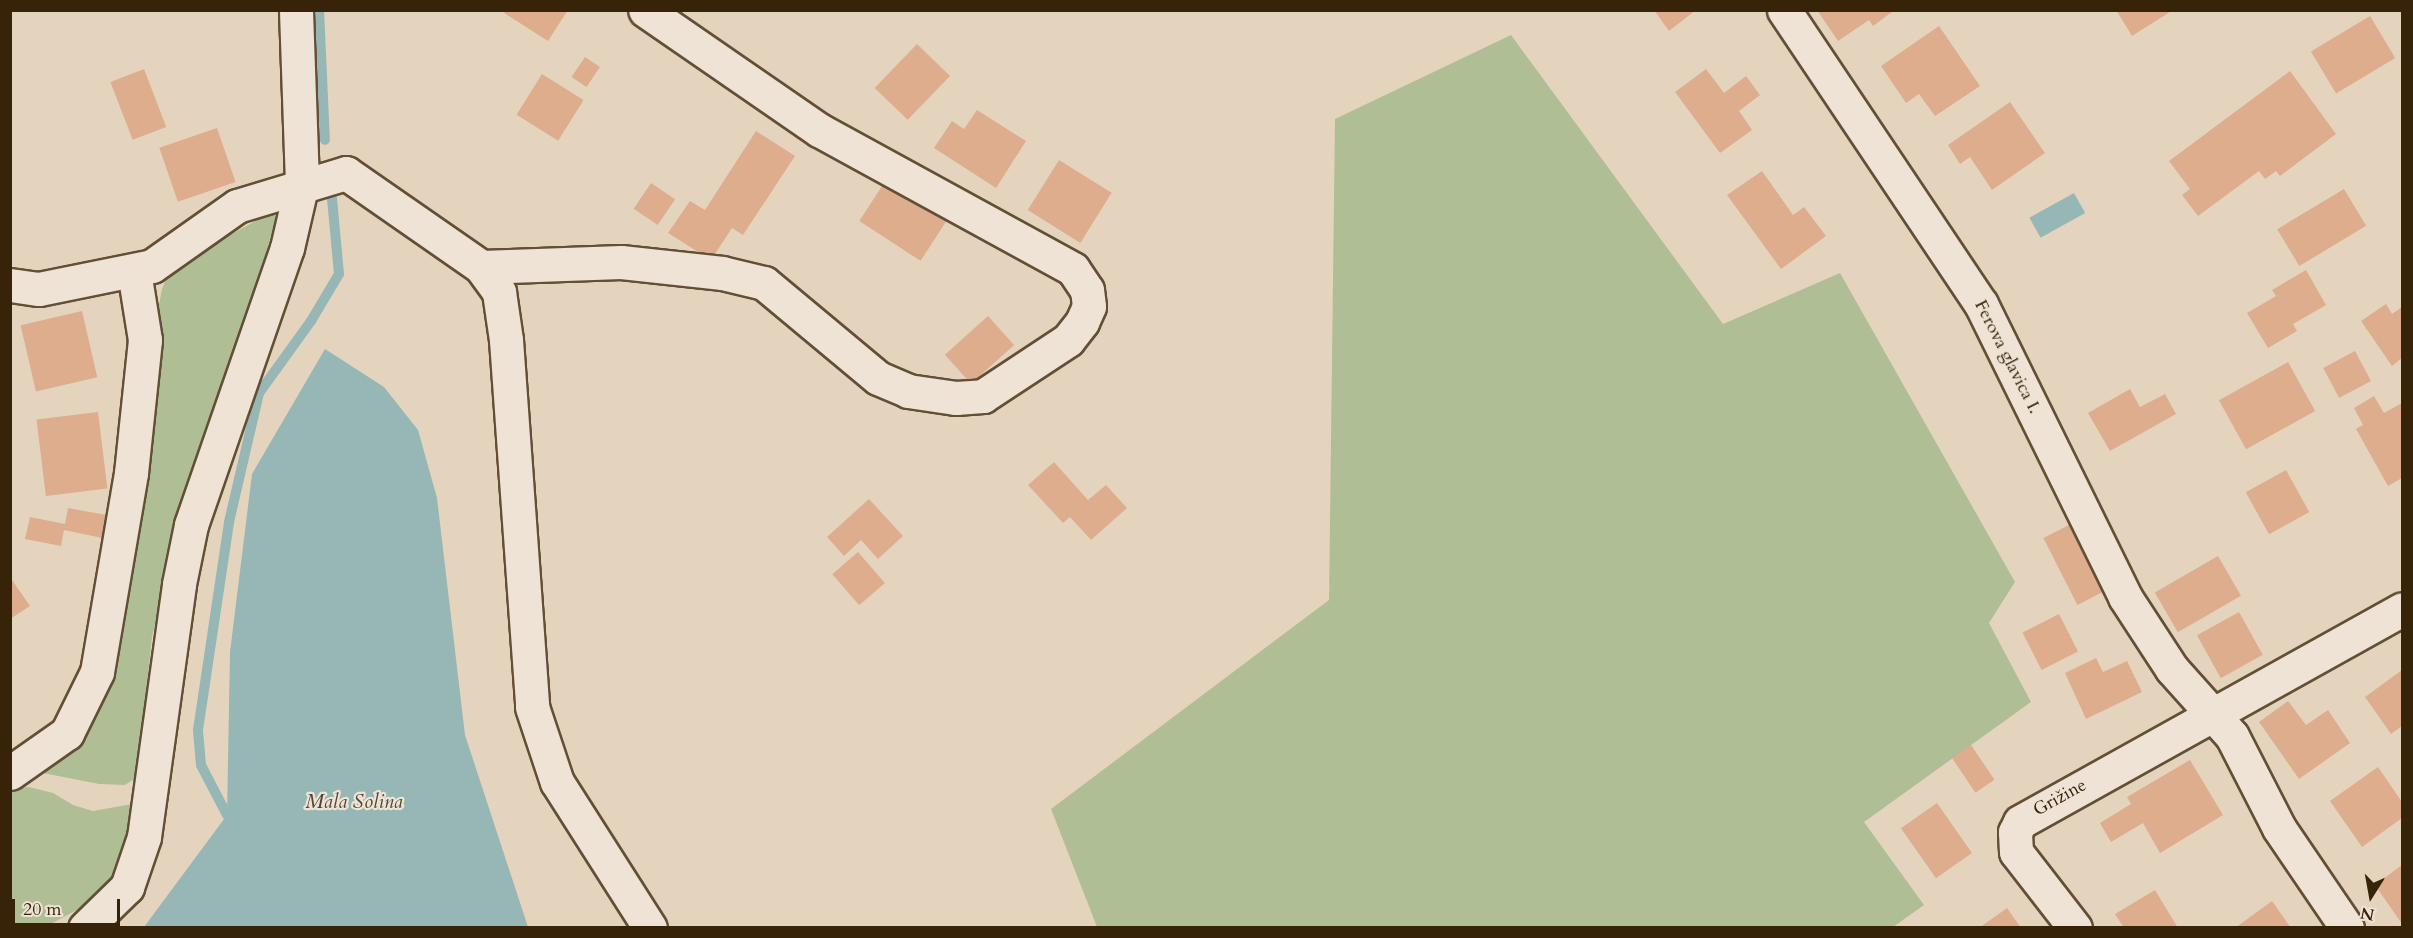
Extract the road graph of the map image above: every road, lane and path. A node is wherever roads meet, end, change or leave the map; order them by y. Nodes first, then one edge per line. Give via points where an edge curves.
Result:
1 (296, 10) edge
2 (645, 10) edge
3 (1784, 10) edge
4 (302, 183) junction
5 (481, 267) junction
6 (134, 271) junction
7 (10, 285) edge
8 (2403, 609) edge
9 (2211, 714) junction
10 (10, 773) edge
11 (85, 927) edge
12 (650, 927) edge
13 (2075, 927) edge
14 (2347, 927) edge

1 - 4 street
2 - 5 street via 819,130 1072,269 1087,290 1089,306 1082,321 1068,340 983,396 956,398 908,391 878,378 764,283 722,273 621,262
3 - 9 street, Ferova glavica I. via 1981,304 2125,597 2172,669
4 - 5 street via 346,173
4 - 6 street via 237,206 152,266
4 - 11 street via 287,248 191,525 144,837 127,887
5 - 12 street via 499,292 506,340 532,707 557,783
6 - 7 street via 39,289
6 - 10 street via 146,340 131,473 97,672 67,732
8 - 9 street, Grižine
9 - 13 street, Grižine via 2020,822 2015,832 2016,852
9 - 14 street via 2232,736 2279,828

